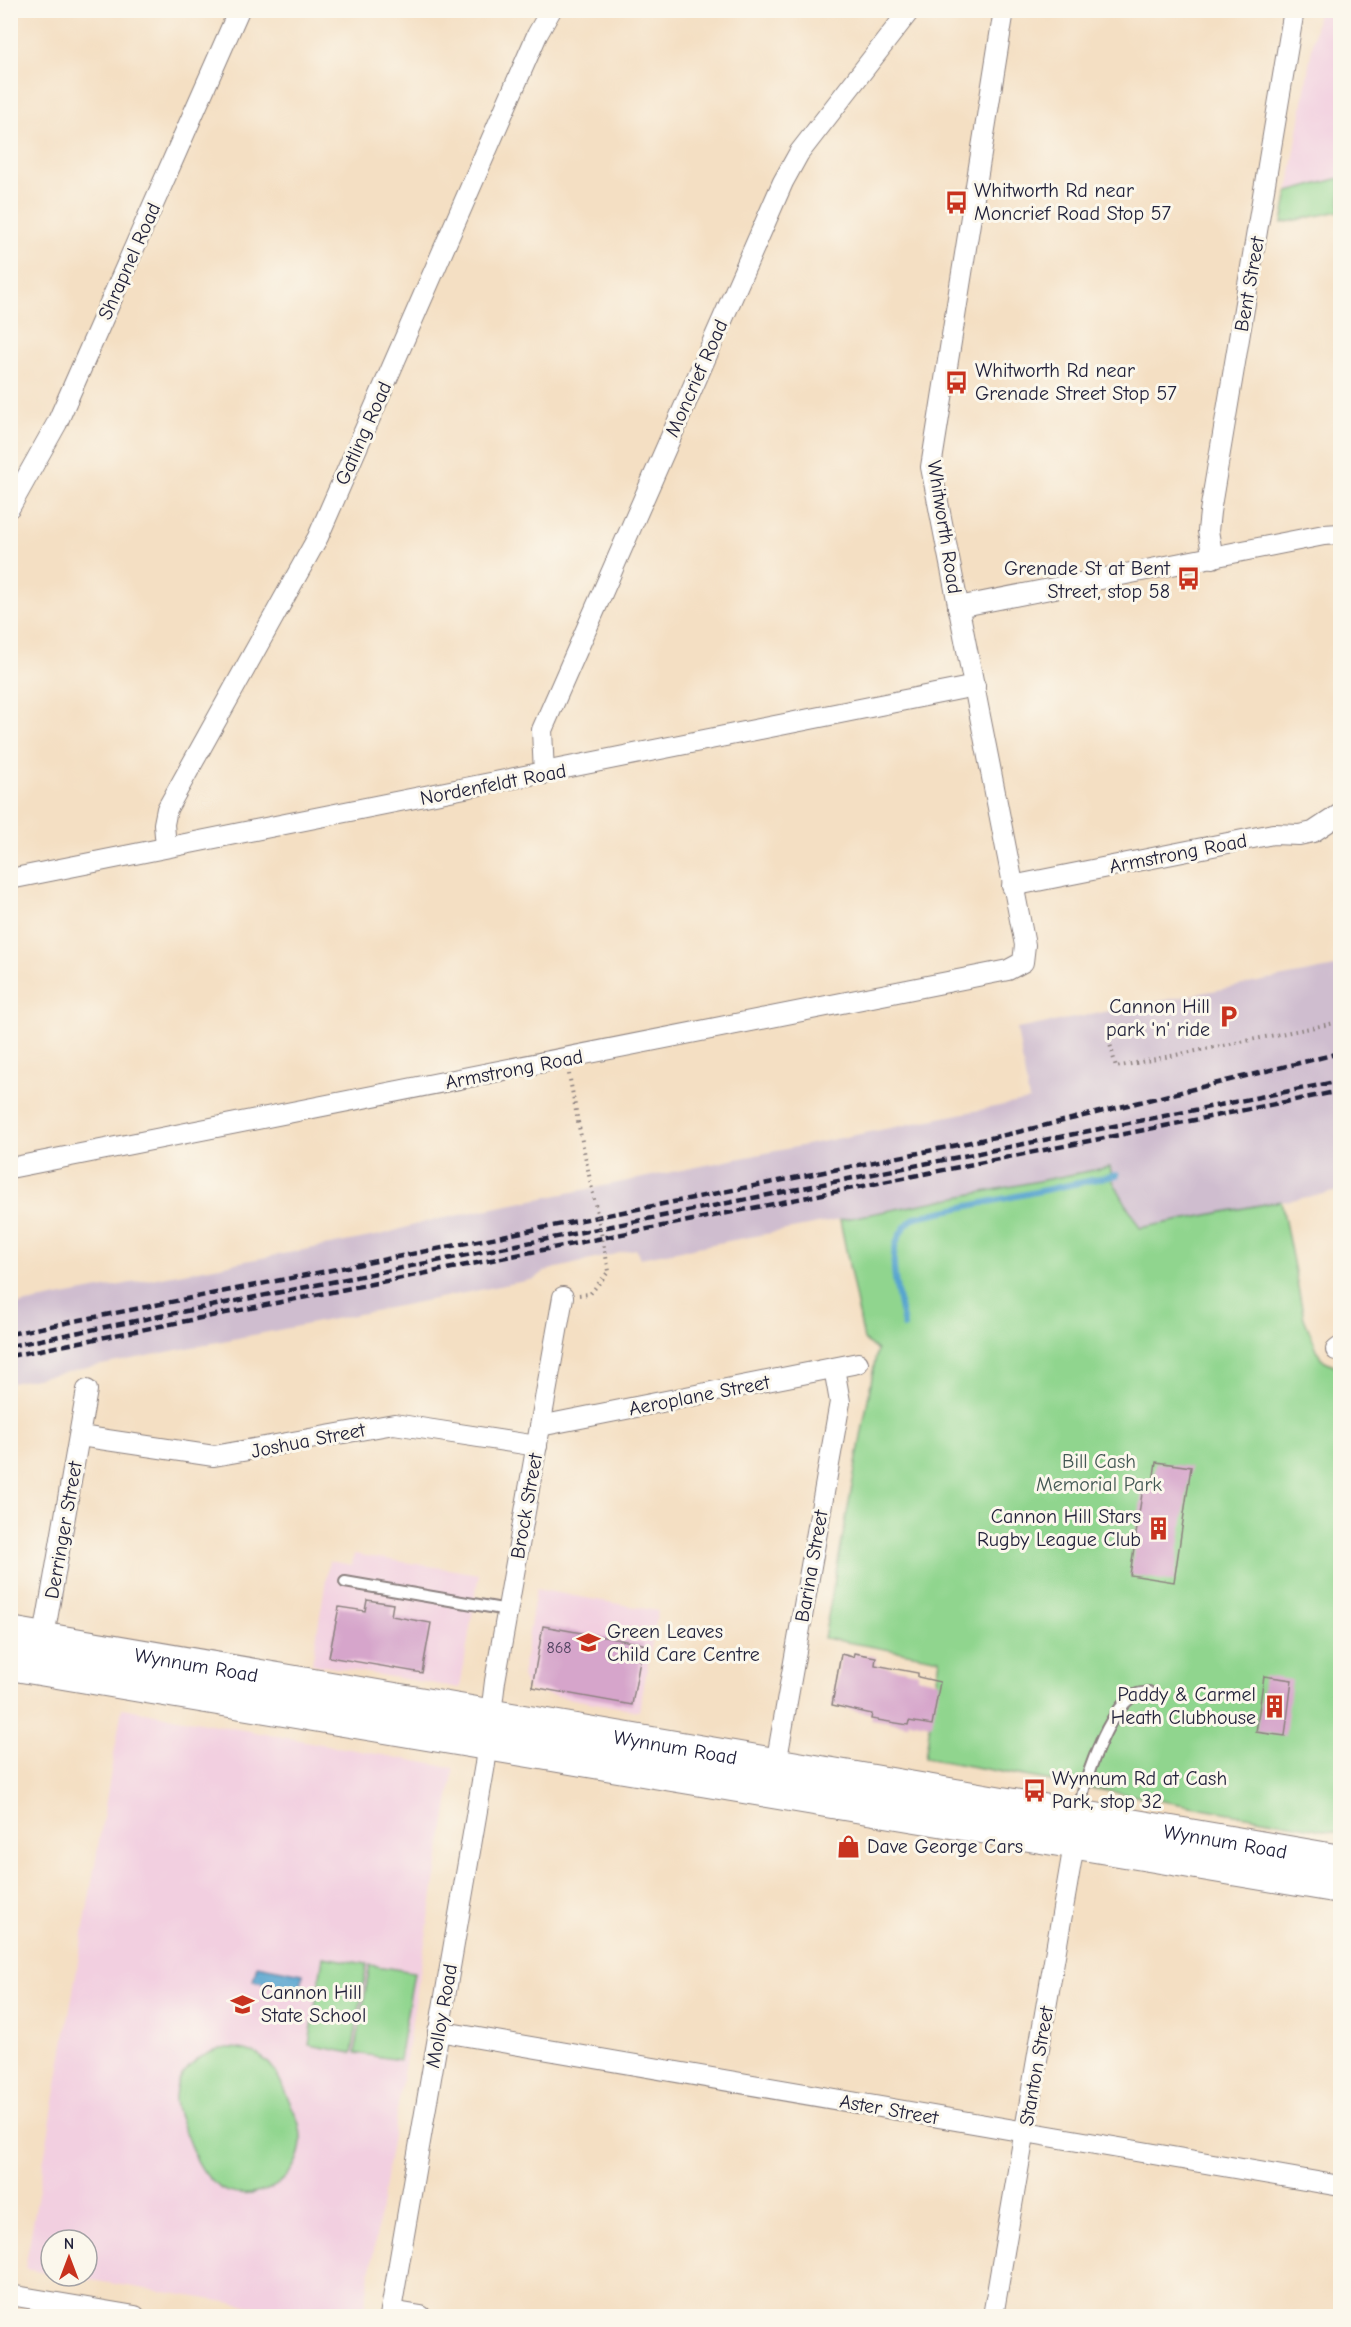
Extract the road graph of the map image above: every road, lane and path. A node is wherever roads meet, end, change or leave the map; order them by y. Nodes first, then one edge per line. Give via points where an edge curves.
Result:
1 (239, 10) edge
2 (551, 10) edge
3 (910, 10) edge
4 (1004, 10) edge
5 (1294, 10) edge
6 (10, 507) edge
7 (1341, 534) edge
8 (1213, 558) junction
9 (958, 607) junction
10 (975, 686) junction
11 (544, 774) junction
12 (1341, 814) edge
13 (166, 847) junction
14 (10, 879) edge
15 (1012, 886) junction
16 (1017, 967) joint
17 (1341, 1022) edge
18 (1109, 1040) dead end
19 (567, 1058) junction
20 (10, 1168) edge
21 (563, 1297) joint
22 (858, 1363) dead end
23 (834, 1368) junction
24 (87, 1390) dead end
25 (80, 1436) junction
26 (538, 1436) junction
27 (345, 1582) dead end
28 (508, 1610) junction
29 (20, 1653) edge
30 (1149, 1692) dead end
31 (491, 1715) junction
32 (487, 1746) junction
33 (776, 1764) junction
34 (1076, 1830) junction
35 (1341, 1861) edge
36 (1341, 1887) edge
37 (438, 2031) junction
38 (1025, 2133) junction
39 (1341, 2186) edge
40 (10, 2295) edge
41 (390, 2314) edge
42 (135, 2316) edge
43 (421, 2316) edge
44 (993, 2316) edge

1 - 6 street, Shrapnel Road via 57,423
2 - 13 street, Gatling Road via 318,537 167,809
3 - 11 street, Moncrief Road via 799,153 783,182 542,730
4 - 9 street, Whitworth Road via 932,457
5 - 8 street, Bent Street via 1209,512
7 - 8 street
8 - 9 street
9 - 10 street, Whitworth Road
10 - 11 street, Nordenfeldt Road
10 - 15 street, Whitworth Road
11 - 13 street, Nordenfeldt Road
12 - 15 street, Armstrong Road via 1306,834 1274,834
13 - 14 street, Nordenfeldt Road
15 - 16 street, Whitworth Road via 1026,950 1025,960
16 - 19 street, Armstrong Road
17 - 18 path via 1116,1067
19 - 20 street, Armstrong Road
19 - 21 path, bridge via 609,1271 590,1294
21 - 26 street, Brock Street
22 - 23 street, Aeroplane Street
23 - 26 street, Aeroplane Street
23 - 33 street, Barina Street via 840,1402
24 - 25 street, Derringer Street
25 - 26 street, Joshua Street via 214,1455 394,1424
25 - 29 street, Derringer Street
26 - 28 street, Brock Street
27 - 28 lane
28 - 31 street, Brock Street
29 - 31 main road, Wynnum Road
29 - 32 main road, Wynnum Road
30 - 34 lane via 1135,1695 1116,1717 1089,1767
31 - 32 street, Molloy Road
31 - 33 main road, Wynnum Road
32 - 34 main road, Wynnum Road
32 - 37 street, Molloy Road
33 - 34 main road, Wynnum Road
34 - 35 main road, Wynnum Road
34 - 36 main road, Wynnum Road
34 - 38 street, Stanton Street
37 - 38 street, Aster Street
37 - 41 street, Molloy Road
38 - 39 street, Aster Street
38 - 44 street, Stanton Street
40 - 42 street
41 - 43 street

